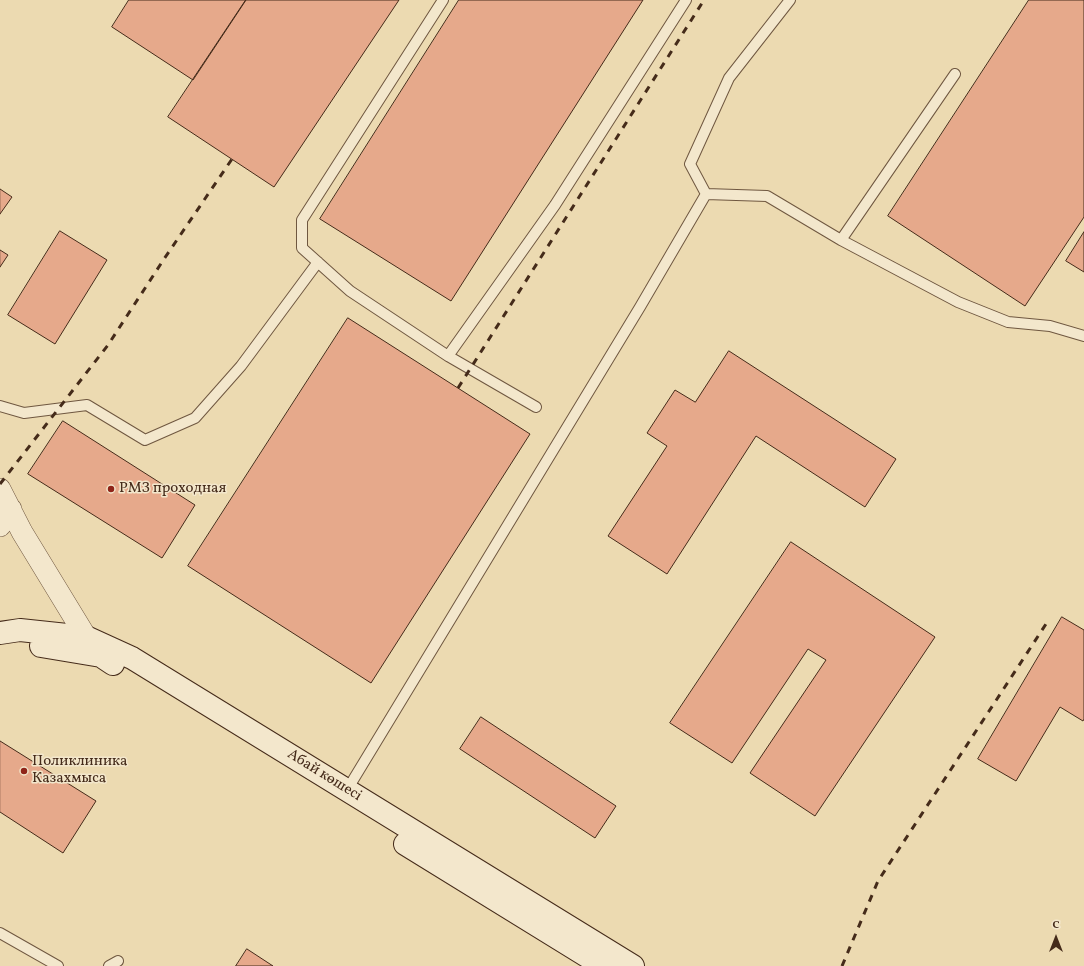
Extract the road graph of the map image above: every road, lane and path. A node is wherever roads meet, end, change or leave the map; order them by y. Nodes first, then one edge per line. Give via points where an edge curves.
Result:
1 (443, 0) edge
2 (686, 0) edge
3 (790, 0) edge
4 (955, 74) dead end
5 (706, 194) junction
6 (841, 240) junction
7 (318, 262) junction
8 (1084, 336) edge
9 (448, 356) junction
10 (0, 406) edge
11 (536, 407) dead end
12 (0, 489) edge
13 (5, 517) edge
14 (0, 633) edge
15 (86, 637) junction
16 (0, 648) edge
17 (347, 790) junction
18 (0, 933) edge
19 (58, 966) edge
20 (603, 966) edge
21 (633, 966) edge

1 - 7 lane via 302,220 302,248
2 - 9 lane via 555,205
3 - 5 lane via 729,78 690,164
4 - 6 lane
5 - 6 lane via 767,196
5 - 17 lane
6 - 8 lane via 958,302 1008,322 1050,326
7 - 9 lane via 350,291
7 - 10 lane via 241,366 195,418 145,440 87,405 24,413
9 - 11 lane
12 - 13 street
13 - 15 street via 22,532
14 - 15 street, Абай көшесі via 20,630
15 - 17 street, Абай көшесі via 132,658
16 - 20 street, Абай көшесі via 25,644 101,656
17 - 21 street, Абай көшесі
18 - 19 lane

